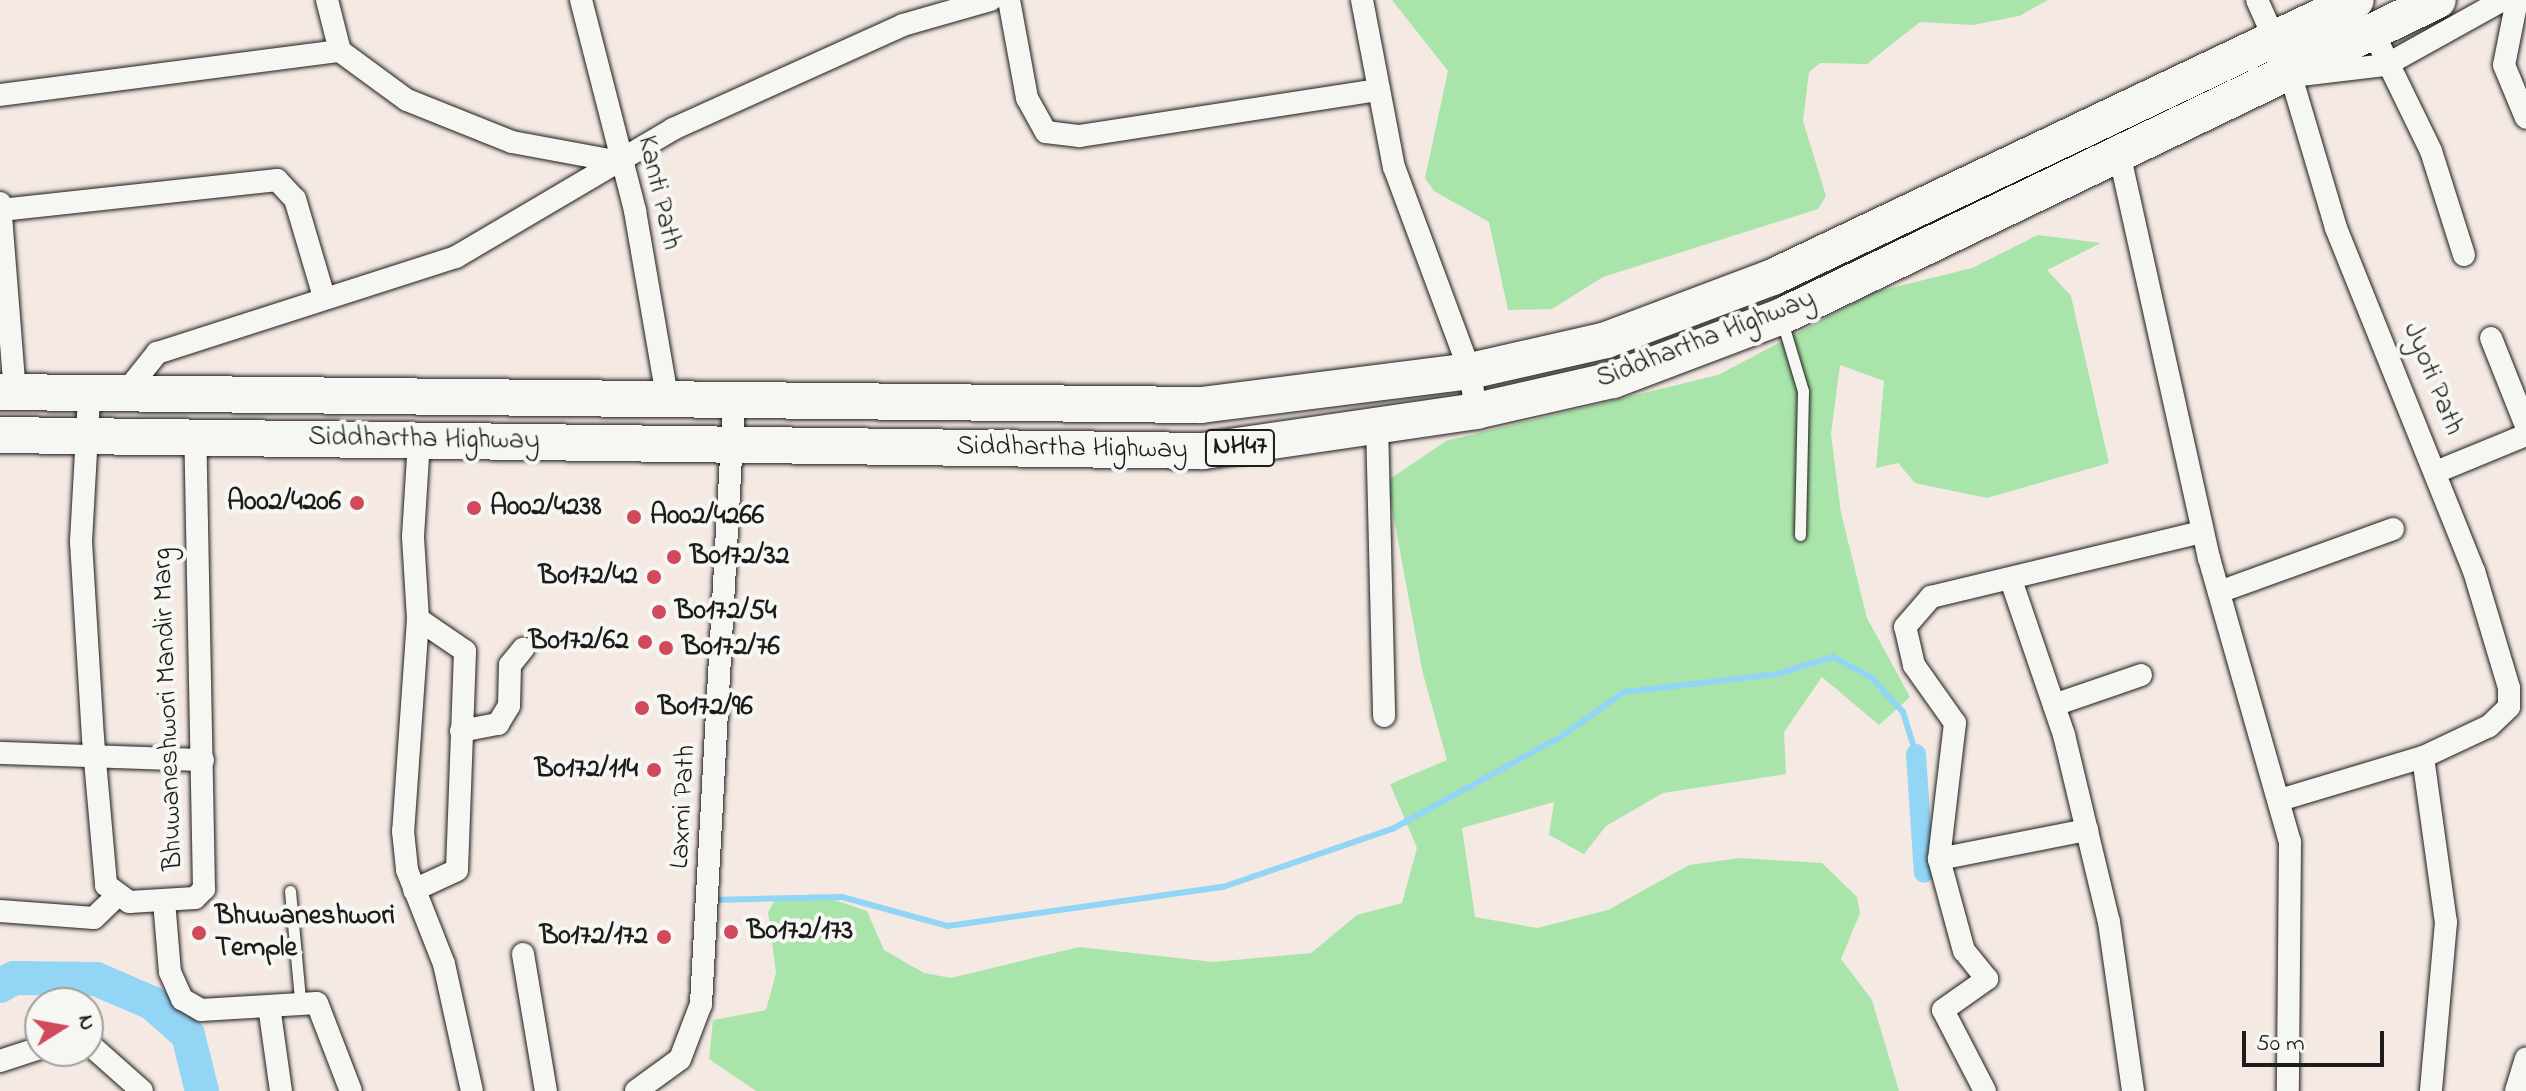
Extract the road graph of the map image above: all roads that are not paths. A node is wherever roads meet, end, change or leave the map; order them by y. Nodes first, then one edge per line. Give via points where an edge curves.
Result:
1 (327, 0) edge
2 (581, 0) edge
3 (990, 0) edge
4 (1009, 0) edge
5 (1362, 0) edge
6 (2438, 0) edge
7 (2503, 0) edge
8 (2517, 0) edge
9 (2260, 1) edge
10 (2351, 1) edge
11 (2272, 40) junction
12 (2385, 41) junction
13 (340, 51) junction
14 (2291, 76) junction
15 (1377, 90) junction
16 (0, 95) edge
17 (2526, 118) edge
18 (2120, 157) junction
19 (620, 162) junction
20 (1, 206) edge
21 (2464, 255) dead end
22 (324, 297) junction
23 (1780, 317) junction
24 (2491, 338) dead end
25 (1470, 371) junction
26 (8, 392) edge
27 (105, 398) junction
28 (668, 402) junction
29 (734, 402) junction
30 (1476, 411) junction
31 (1377, 424) junction
32 (2526, 426) edge
33 (0, 435) edge
34 (2526, 435) edge
35 (195, 436) junction
36 (87, 438) junction
37 (419, 441) junction
38 (732, 441) junction
39 (2436, 472) junction
40 (2393, 529) dead end
41 (2202, 532) junction
42 (1800, 535) dead end
43 (2011, 580) junction
44 (2219, 592) junction
45 (418, 619) junction
46 (523, 649) dead end
47 (2141, 675) dead end
48 (2054, 705) junction
49 (1384, 716) dead end
50 (461, 731) junction
51 (0, 753) edge
52 (2423, 757) junction
53 (96, 760) junction
54 (203, 760) junction
55 (2280, 800) junction
56 (2087, 830) junction
57 (1939, 859) junction
58 (414, 890) junction
59 (290, 891) dead end
60 (115, 898) junction
61 (164, 901) junction
62 (0, 911) edge
63 (523, 954) dead end
64 (300, 999) junction
65 (269, 1006) junction
66 (24, 1053) edge
67 (104, 1057) edge
68 (2526, 1058) edge
69 (0, 1061) edge
70 (142, 1091) edge
71 (281, 1091) edge
72 (351, 1091) edge
73 (472, 1091) edge
74 (546, 1091) edge
75 (636, 1091) edge
76 (1985, 1091) edge
77 (2133, 1091) edge
78 (2288, 1091) edge
79 (2431, 1091) edge
80 (2516, 1091) edge

1 - 13 street
2 - 19 street, Kanti Path
3 - 19 street via 903,25 673,129
4 - 15 street via 1027,98 1046,132 1080,136
5 - 15 street
6 - 12 highway, NH47
7 - 12 street
8 - 17 street via 2504,65
9 - 11 street, Jyoti Path
10 - 11 highway, Siddhartha Highway / NH47
11 - 14 street, Jyoti Path
11 - 25 highway, Siddhartha Highway / NH47 via 1773,277 1606,340
12 - 14 highway, Siddhartha Highway / NH47
12 - 21 street via 2431,151
13 - 16 street
13 - 19 street via 373,80 441,117 512,142
14 - 18 highway, Siddhartha Highway / NH47
14 - 39 street, Jyoti Path via 2336,228
15 - 25 street via 1394,167
18 - 23 highway, Siddhartha Highway / NH47
18 - 41 street
19 - 22 street via 456,257
19 - 28 street, Kanti Path
20 - 22 street via 277,180 295,199
20 - 26 street
22 - 27 street via 157,353
23 - 30 highway, Siddhartha Highway / NH47 via 1613,380
23 - 42 lane via 1803,391
24 - 32 street
25 - 29 highway, Siddhartha Highway / NH47 via 1201,405
25 - 30 street
26 - 27 highway, Siddhartha Highway / NH47
27 - 28 highway, Siddhartha Highway / NH47
27 - 36 street
28 - 29 highway, Siddhartha Highway / NH47
29 - 38 street, Laxmi Path
30 - 31 highway, Siddhartha Highway / NH47
31 - 38 highway, Siddhartha Highway / NH47 via 1203,451
31 - 49 street
33 - 36 highway, Siddhartha Highway / NH47
34 - 39 street
35 - 36 highway, Siddhartha Highway / NH47
35 - 37 highway, Siddhartha Highway / NH47
35 - 54 street, Bhuwaneshwori Mandir Marg via 194,650
36 - 53 street via 81,542
37 - 38 highway, Siddhartha Highway / NH47
37 - 45 street via 413,537
38 - 75 street, Laxmi Path via 701,1004 680,1059
39 - 52 street, Jyoti Path via 2505,668 2509,707 2489,726
40 - 44 street
41 - 43 street
41 - 44 street
43 - 48 street
43 - 57 street via 1931,597 1905,627 1914,665 1955,723
44 - 55 street
45 - 50 street via 465,651
45 - 58 street via 404,777
46 - 50 street via 510,665 509,706 498,724
47 - 48 street
48 - 56 street
50 - 58 street via 457,870
51 - 53 street
52 - 55 street
52 - 79 street via 2446,922
53 - 54 street
53 - 60 street via 106,885
54 - 61 street, Bhuwaneshwori Mandir Marg via 204,889 195,898
55 - 78 street via 2292,860
56 - 57 street
56 - 77 street via 2109,922
57 - 76 street via 1964,951 1987,979 1943,1010
58 - 73 street via 444,964
59 - 64 lane
60 - 61 street
60 - 62 street via 94,918
61 - 65 street, Bhuwaneshwori Mandir Marg via 170,972 182,999 201,1010
63 - 74 street
64 - 65 street, Bhuwaneshwori Mandir Marg
64 - 72 street via 325,1011
65 - 71 street
66 - 69 street
67 - 70 street
68 - 80 street

